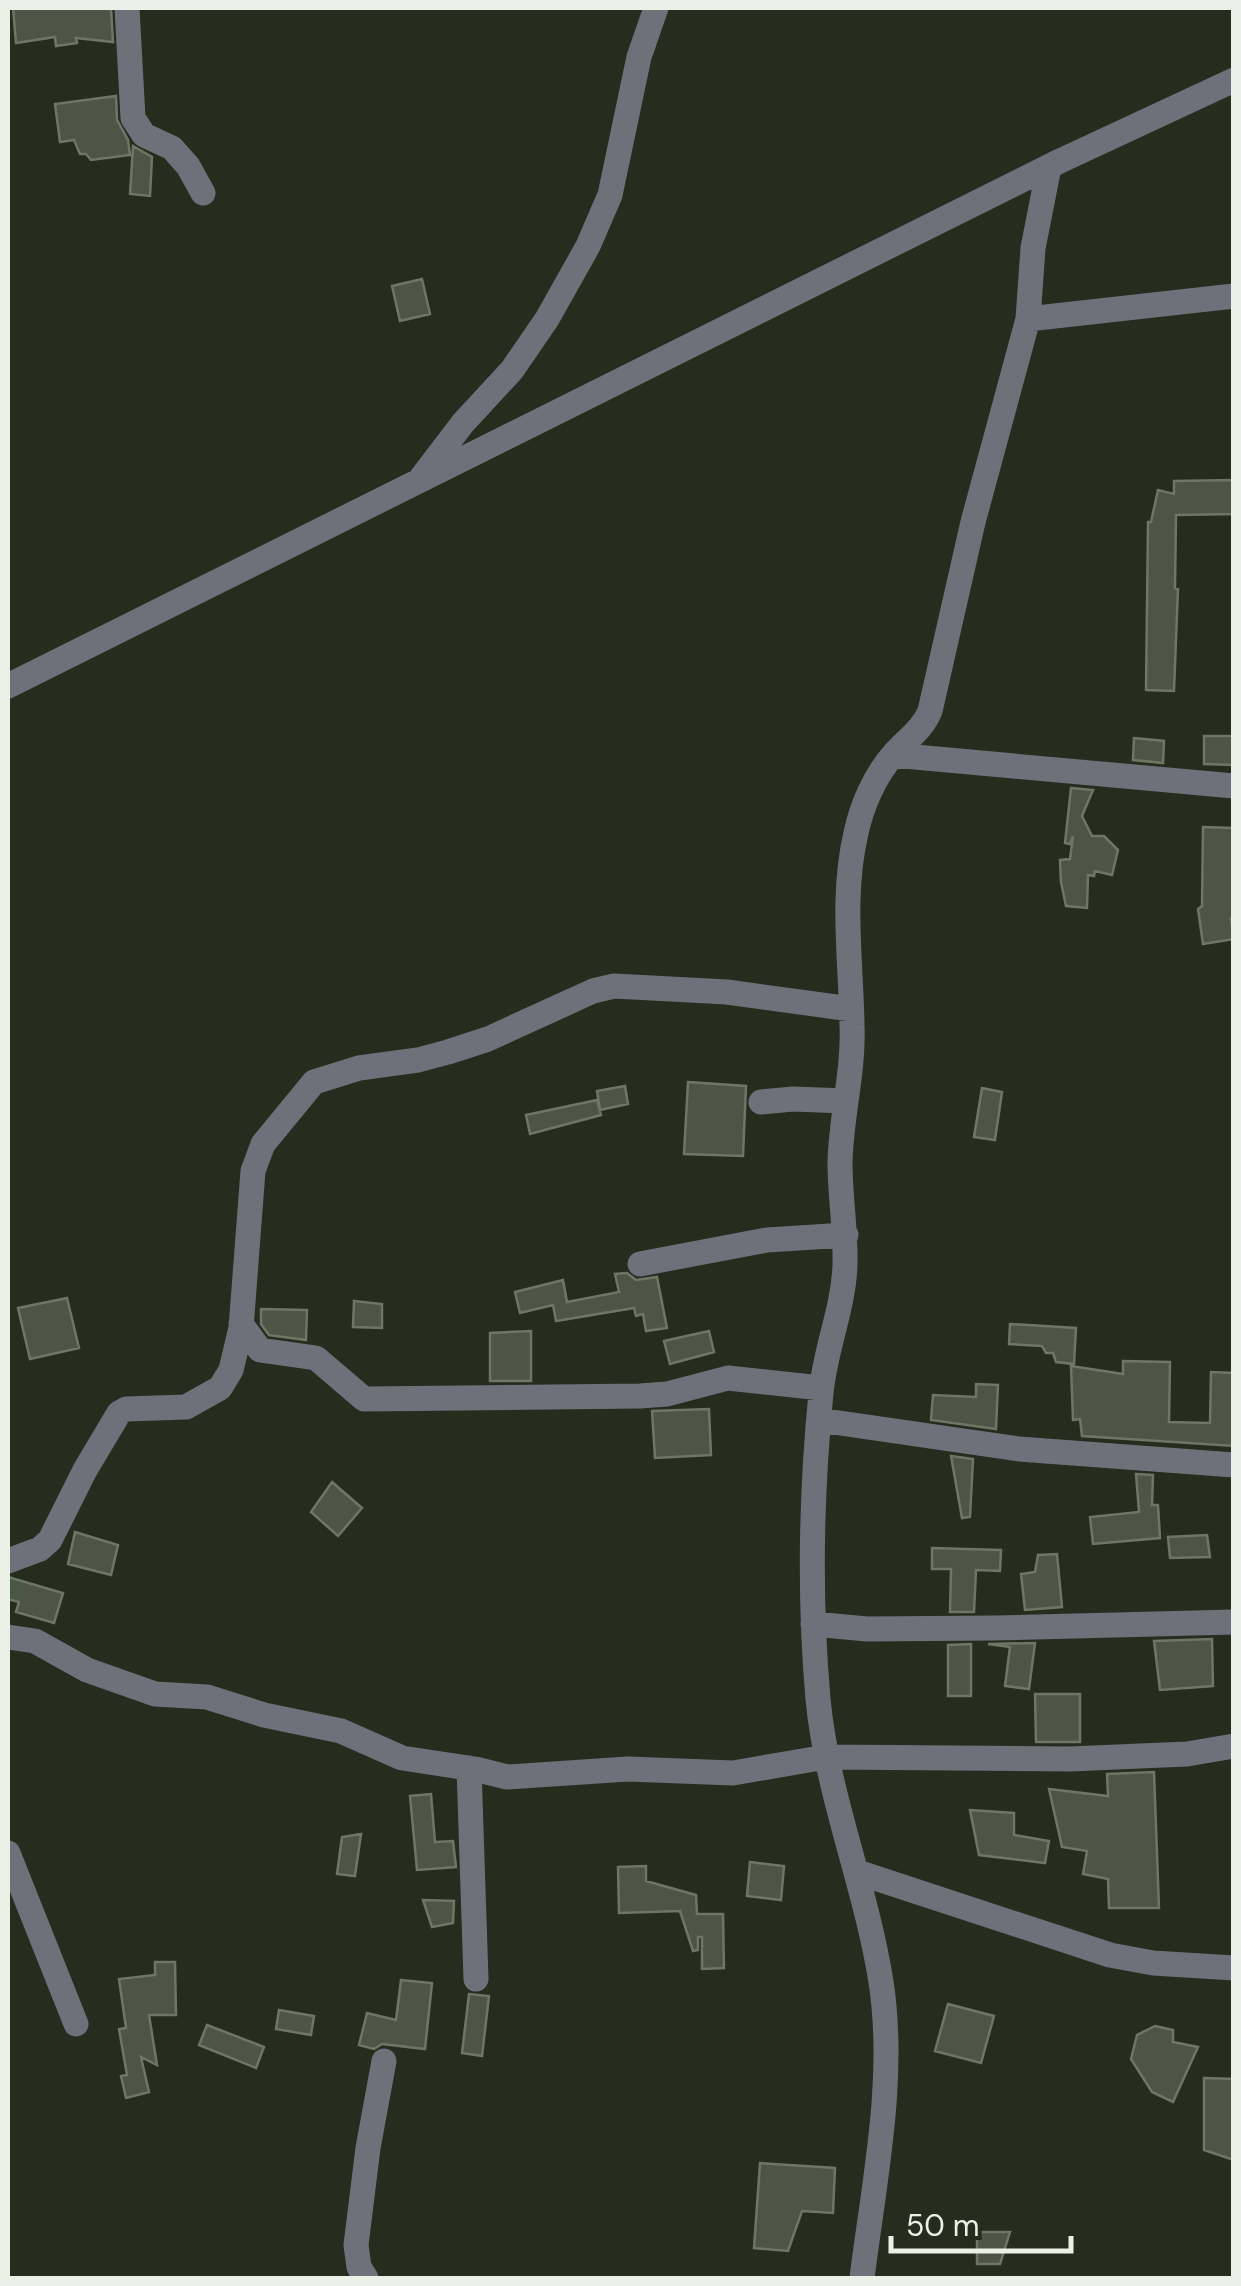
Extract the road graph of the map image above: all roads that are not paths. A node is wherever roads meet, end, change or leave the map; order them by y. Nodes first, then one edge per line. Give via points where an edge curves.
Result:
1 (127, 8) edge
2 (656, 8) edge
3 (1234, 80) edge
4 (1049, 166) junction
5 (202, 193) dead end
6 (1234, 296) edge
7 (1028, 319) junction
8 (418, 482) junction
9 (8, 686) edge
10 (894, 754) junction
11 (1234, 786) edge
12 (851, 1010) junction
13 (846, 1101) junction
14 (761, 1102) dead end
15 (846, 1235) junction
16 (640, 1264) dead end
17 (241, 1324) junction
18 (821, 1388) junction
19 (819, 1420) junction
20 (1234, 1465) edge
21 (8, 1561) edge
22 (1234, 1622) edge
23 (814, 1624) junction
24 (8, 1637) edge
25 (1234, 1746) edge
26 (826, 1758) junction
27 (470, 1768) junction
28 (8, 1852) edge
29 (857, 1872) junction
30 (1234, 1968) edge
31 (476, 1980) dead end
32 (76, 2024) dead end
33 (384, 2061) dead end
34 (366, 2278) edge
35 (862, 2278) edge

1 - 5 street via 133,118 150,140 172,148
2 - 8 street via 610,195 588,246 512,370
3 - 4 street
4 - 7 street
4 - 8 street
6 - 7 street
7 - 10 street via 930,710
8 - 9 street
10 - 11 street
10 - 12 street via 872,786 856,831 847,893
12 - 13 street
12 - 17 street via 727,992 614,986 448,1052 314,1082 263,1144 254,1171
13 - 14 street
13 - 15 street via 840,1165
15 - 16 street via 766,1240
15 - 18 street via 841,1304
17 - 18 street via 260,1350 316,1358 364,1399 640,1396 728,1378
17 - 21 street via 220,1388 186,1407 119,1413 50,1540
18 - 19 street
19 - 20 street via 1019,1449
19 - 23 street
22 - 23 street via 867,1629
23 - 26 street
24 - 27 street via 35,1641 87,1670 154,1694 207,1697 341,1731 402,1758
25 - 26 street via 1070,1759
26 - 27 street via 733,1773 628,1769 507,1777
26 - 29 street
27 - 31 street
28 - 32 street
29 - 30 street via 1110,1955
29 - 35 street via 886,2022
33 - 34 street via 356,2245

